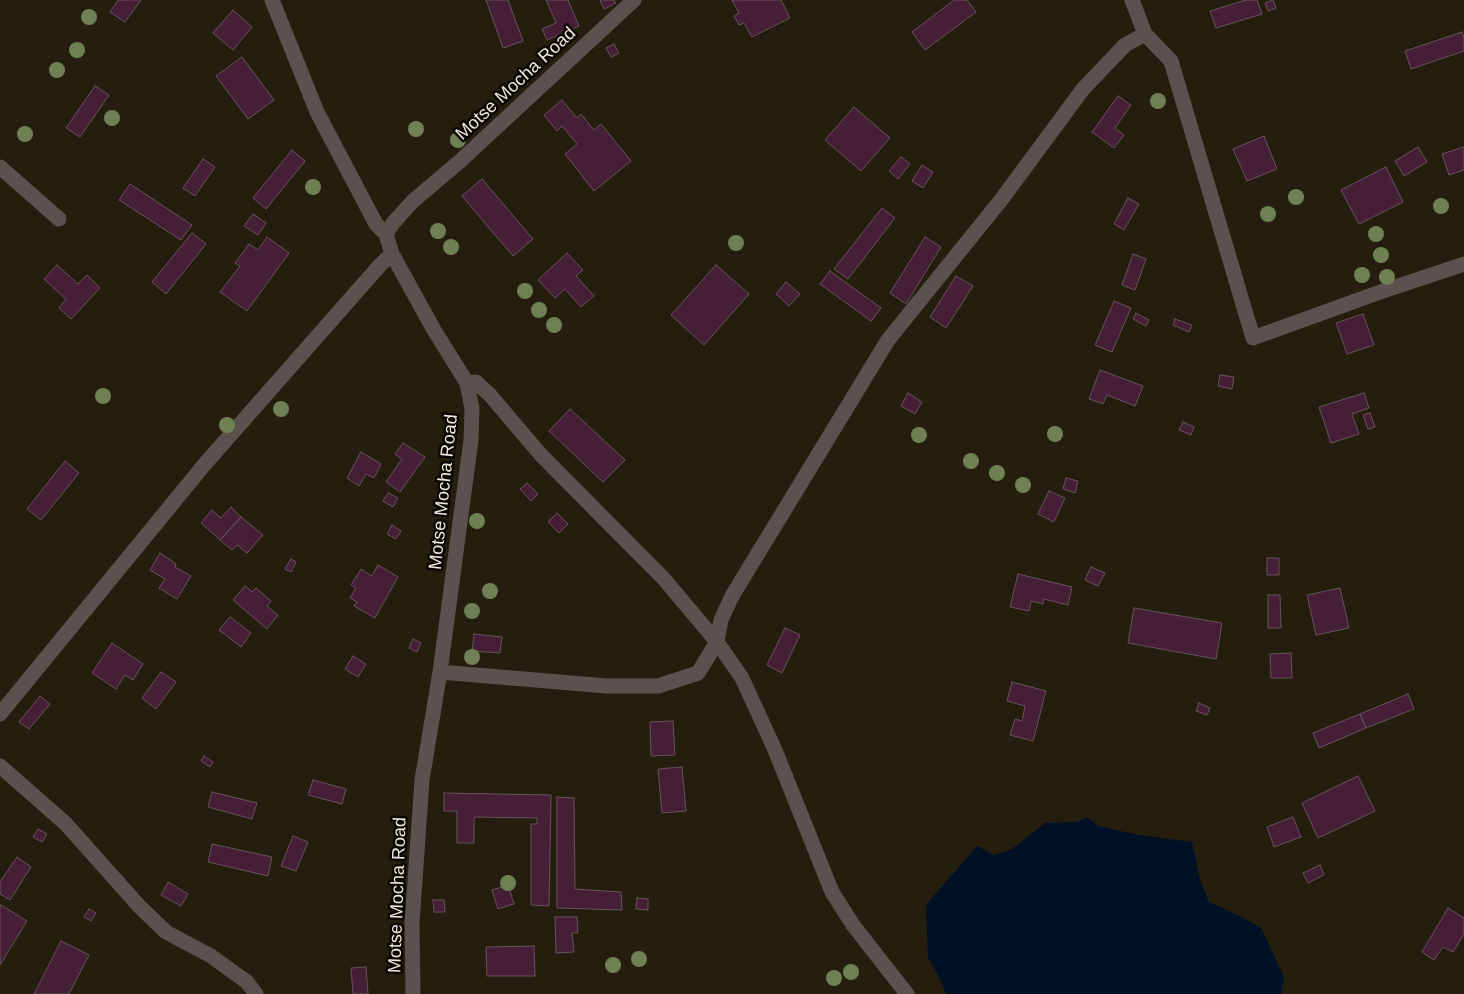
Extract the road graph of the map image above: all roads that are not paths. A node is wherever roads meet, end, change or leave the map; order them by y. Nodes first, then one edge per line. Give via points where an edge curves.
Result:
1 (272, 0) edge
2 (634, 0) edge
3 (1132, 0) edge
4 (1145, 34) junction
5 (0, 167) edge
6 (59, 219) dead end
7 (386, 234) junction
8 (392, 254) junction
9 (1464, 264) edge
10 (467, 383) junction
11 (717, 642) junction
12 (440, 672) junction
13 (0, 714) edge
14 (0, 766) edge
15 (256, 994) edge
16 (413, 994) edge
17 (907, 994) edge

1 - 7 street via 317,112 376,224
2 - 7 street, Motse Mocha Road via 414,201
3 - 4 street
4 - 9 street via 1171,61 1253,338
4 - 11 street via 1125,45 1083,89 1001,200 888,340 732,596 721,620
5 - 6 street
7 - 8 street, Motse Mocha Road
8 - 10 street, Motse Mocha Road
8 - 13 street via 204,465
10 - 11 street via 476,382 490,394 541,455 618,530
10 - 12 street, Motse Mocha Road via 472,409 471,440
11 - 12 street via 698,673 658,686 607,686
11 - 17 street via 742,678 832,892 853,925
12 - 16 street, Motse Mocha Road via 422,780 412,924
14 - 15 street via 66,824 138,906 166,932 248,982

